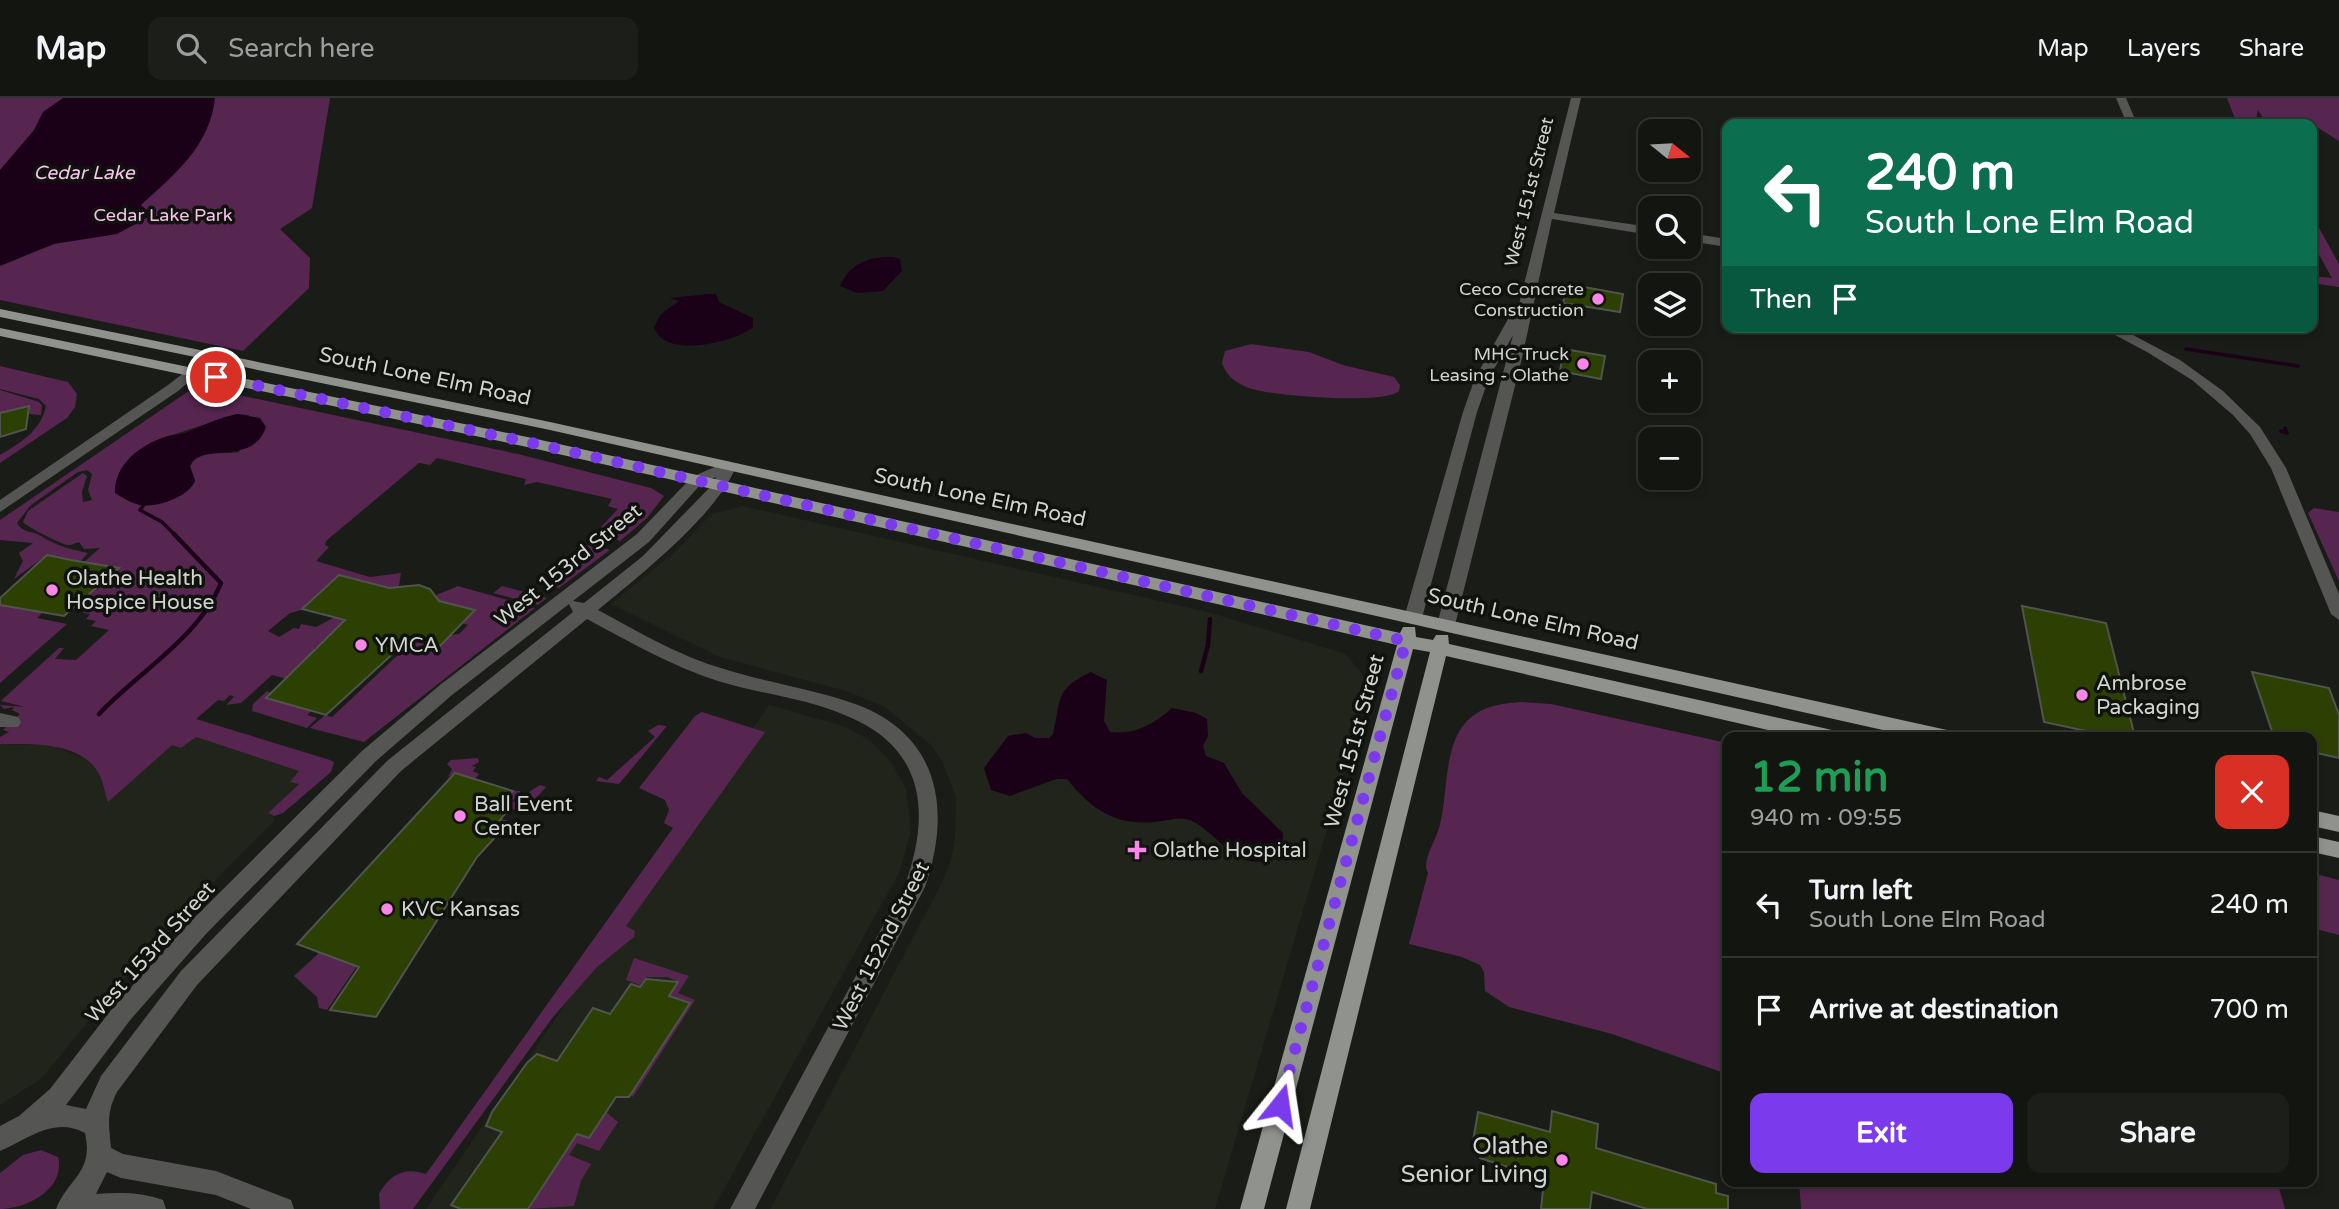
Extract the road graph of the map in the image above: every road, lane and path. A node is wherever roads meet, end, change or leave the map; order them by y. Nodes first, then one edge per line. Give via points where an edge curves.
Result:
1 (1576, 98) edge
2 (2121, 98) edge
3 (2130, 119) edge
4 (1546, 215) junction
5 (1638, 229) edge
6 (1701, 239) edge
7 (1722, 242) edge
8 (1527, 296) junction
9 (0, 313) edge
10 (0, 332) edge
11 (2135, 333) edge
12 (211, 357) junction
13 (190, 372) junction
14 (728, 466) junction
15 (697, 480) junction
16 (721, 485) junction
17 (0, 492) edge
18 (0, 507) edge
19 (564, 600) junction
20 (585, 611) junction
21 (2339, 614) edge
22 (1413, 618) junction
23 (1446, 625) junction
24 (1406, 641) junction
25 (1440, 649) junction
26 (1810, 732) edge
27 (1925, 732) edge
28 (2317, 819) edge
29 (2339, 824) edge
30 (2317, 845) edge
31 (2339, 850) edge
32 (27, 1124) junction
33 (95, 1126) junction
34 (0, 1139) edge
35 (101, 1156) junction
36 (68, 1209) edge
37 (154, 1209) edge
38 (282, 1209) edge
39 (742, 1209) edge
40 (1252, 1209) edge
41 (1298, 1209) edge

1 - 4 street, West 151st Street
2 - 3 street
4 - 5 street
4 - 8 street, West 151st Street
6 - 7 street
8 - 22 street, West 151st Street via 1482,378
8 - 23 street, West 151st Street
9 - 12 main road, South Lone Elm Road
10 - 13 main road, South Lone Elm Road
11 - 21 street via 2209,388 2252,428 2271,454
12 - 13 street
12 - 14 main road, South Lone Elm Road
13 - 15 main road, South Lone Elm Road
13 - 17 street via 138,399
13 - 18 street
14 - 15 street, West 153rd Street
14 - 16 street
14 - 22 main road, South Lone Elm Road
15 - 16 main road, South Lone Elm Road
15 - 19 street, West 153rd Street via 643,538
16 - 20 street via 649,560
16 - 24 main road, South Lone Elm Road
19 - 20 street, West 152nd Street
19 - 32 street, West 153rd Street via 369,756 199,927 123,1012 58,1097
20 - 33 street via 404,756 189,978 113,1079 97,1105
20 - 39 street, West 152nd Street via 702,669 871,719 900,742 926,781 932,834 915,887
22 - 23 main road, South Lone Elm Road
22 - 24 main road, West 151st Street
23 - 25 main road, West 151st Street
23 - 27 main road, South Lone Elm Road
24 - 25 main road, South Lone Elm Road
24 - 40 main road, West 151st Street
25 - 26 main road, South Lone Elm Road
25 - 41 main road, West 151st Street
28 - 29 main road
30 - 31 main road
32 - 33 street via 64,1115
32 - 34 street
33 - 35 street
35 - 36 street via 89,1182
35 - 38 street via 121,1166 216,1183
36 - 37 street via 118,1204

